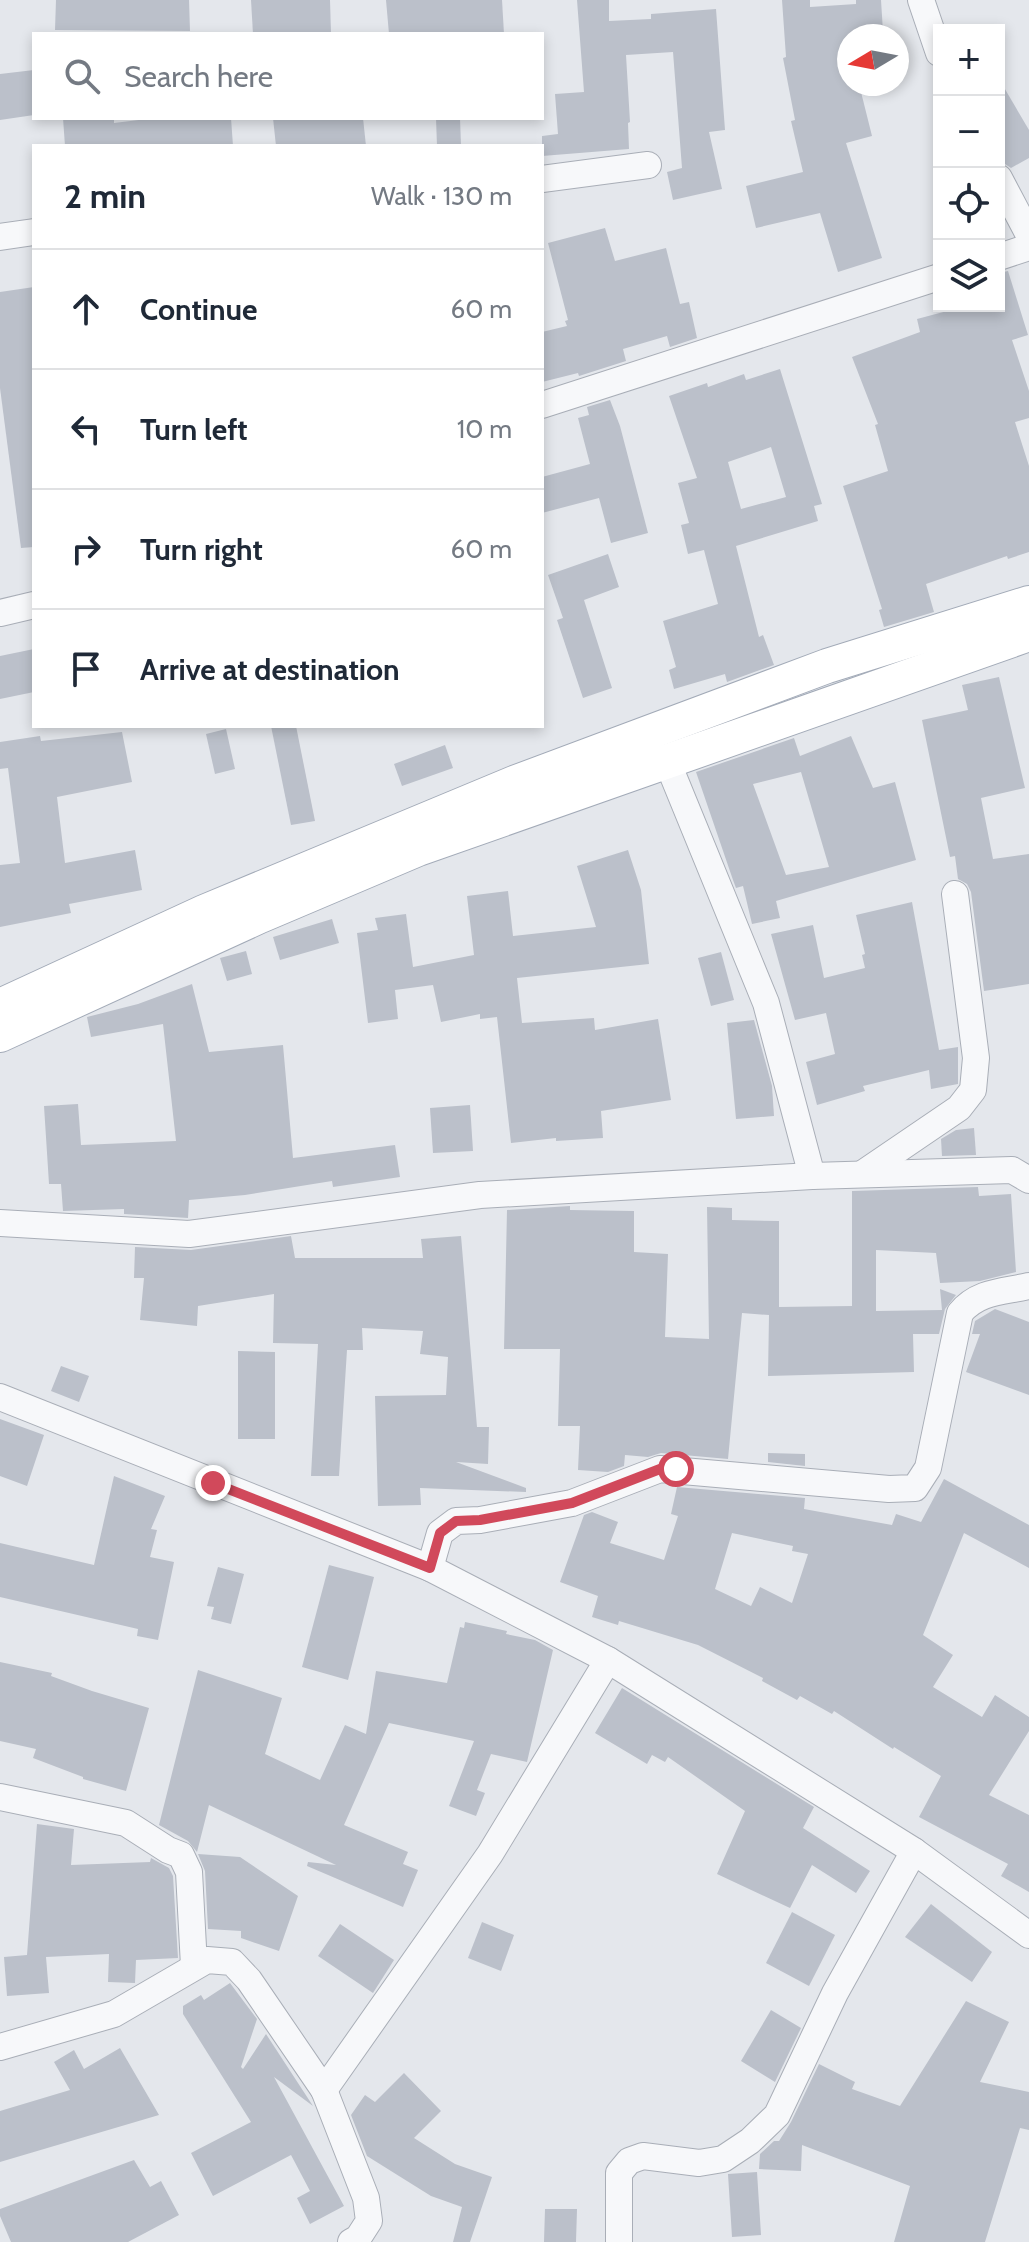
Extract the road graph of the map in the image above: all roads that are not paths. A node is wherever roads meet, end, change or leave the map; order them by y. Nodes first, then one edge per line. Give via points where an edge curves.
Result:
1 (921, 0) edge
2 (933, 35) edge
3 (648, 165) dead end
4 (544, 179) edge
5 (1005, 189) edge
6 (32, 232) edge
7 (1029, 235) edge
8 (0, 237) edge
9 (1029, 247) edge
10 (1005, 255) edge
11 (933, 279) edge
12 (544, 404) edge
13 (1029, 603) edge
14 (32, 605) edge
15 (0, 613) edge
16 (1029, 634) edge
17 (667, 761) junction
18 (955, 894) dead end
19 (0, 1006) edge
20 (0, 1035) edge
21 (862, 1174) junction
22 (812, 1176) junction
23 (1029, 1180) edge
24 (0, 1223) edge
25 (1029, 1286) edge
26 (0, 1397) edge
27 (430, 1568) junction
28 (608, 1660) junction
29 (0, 1797) edge
30 (914, 1851) junction
31 (1029, 1935) edge
32 (194, 1966) junction
33 (0, 2047) edge
34 (324, 2090) junction
35 (351, 2242) edge
36 (619, 2242) edge

1 - 2 street
3 - 4 street
5 - 7 street
6 - 8 street
9 - 10 street
11 - 12 street
13 - 19 main road via 827,666 514,783 204,912
14 - 15 street
16 - 17 main road
17 - 20 main road via 418,849
17 - 22 street via 766,1003
18 - 21 street via 976,1058 973,1090 959,1108
21 - 22 street
21 - 23 street via 1012,1170
22 - 24 street via 480,1195 189,1234
25 - 27 street via 982,1295 960,1313 928,1468 915,1488 660,1469 572,1503 456,1521 440,1533
26 - 27 street
27 - 28 street
28 - 30 street
28 - 34 street via 490,1854
29 - 32 street via 126,1823 181,1855 189,1872
30 - 31 street
30 - 36 street via 835,1993 777,2115 723,2159 699,2163 643,2156 629,2161 619,2173
32 - 33 street via 114,2014
32 - 34 street via 207,1960 232,1962
34 - 35 street via 366,2198 369,2221

